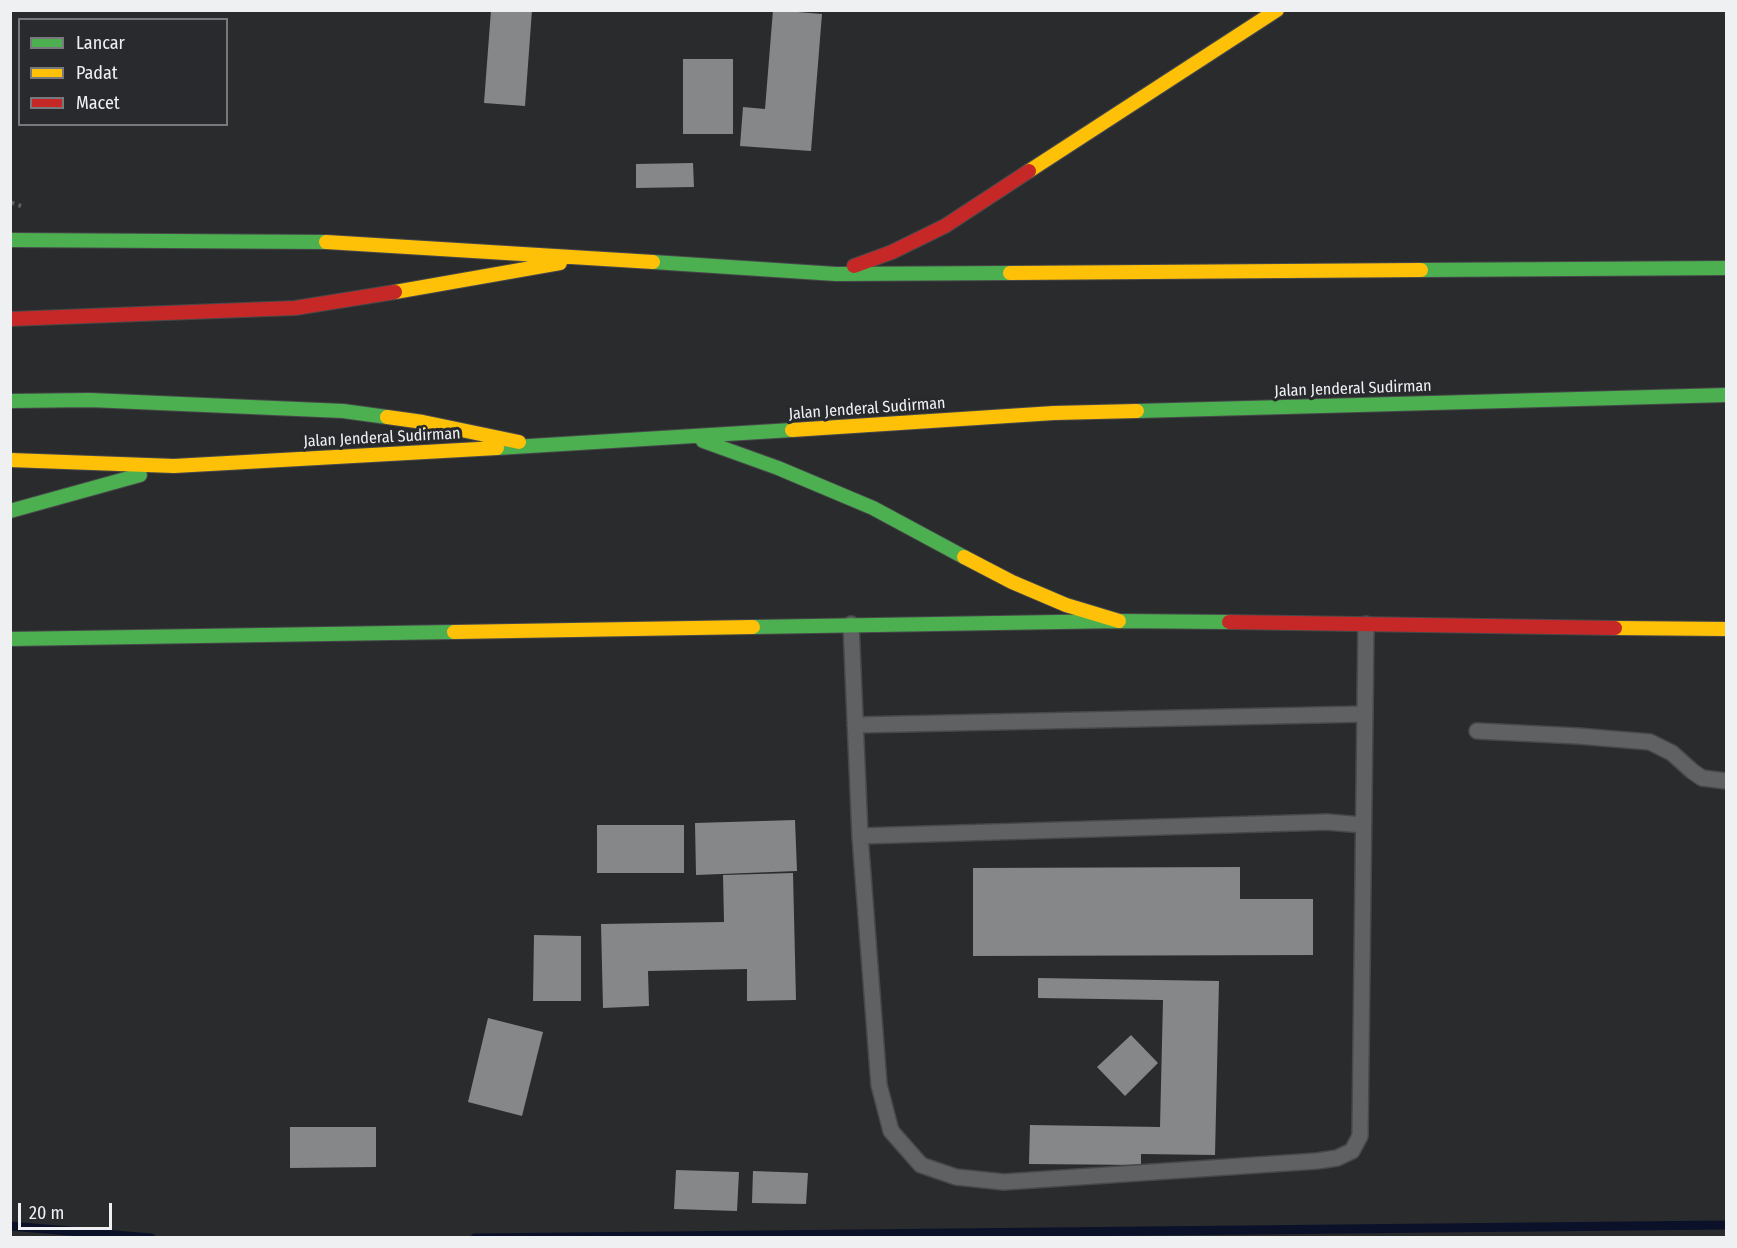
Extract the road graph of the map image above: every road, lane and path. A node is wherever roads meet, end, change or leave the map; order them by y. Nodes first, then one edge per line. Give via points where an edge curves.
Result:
1 (1277, 10) edge
2 (10, 240) edge
3 (587, 258) junction
4 (1726, 268) edge
5 (836, 274) junction
6 (10, 318) edge
7 (1726, 395) edge
8 (10, 401) edge
9 (690, 436) junction
10 (536, 445) junction
11 (10, 460) edge
12 (174, 466) junction
13 (10, 511) edge
14 (1119, 621) junction
15 (851, 624) junction
16 (1366, 624) junction
17 (1726, 629) edge
18 (10, 639) edge
19 (1365, 714) junction
20 (855, 725) junction
21 (1477, 731) dead end
22 (1726, 781) edge
23 (1363, 825) junction
24 (860, 836) junction

1 - 5 main road via 945,226
2 - 3 main road via 327,242
3 - 5 main road
3 - 6 main road via 295,308
4 - 5 main road
7 - 9 main road, Jalan Jenderal Sudirman via 1054,413
8 - 10 main road via 90,400 343,411 423,422
9 - 10 main road, Jalan Jenderal Sudirman
9 - 14 main road via 873,508 1012,582 1066,605
10 - 12 main road, Jalan Jenderal Sudirman
11 - 12 main road, Jalan Jenderal Sudirman
12 - 13 main road
14 - 15 main road
14 - 16 main road
15 - 18 main road
15 - 20 lane
16 - 17 main road
16 - 19 lane
19 - 20 lane
19 - 23 lane
20 - 24 lane
21 - 22 lane via 1650,742 1672,753 1702,778
23 - 24 lane via 1327,822
23 - 24 lane via 1360,1136 1352,1151 1317,1161 1004,1182 956,1177 921,1165 891,1131 879,1085

